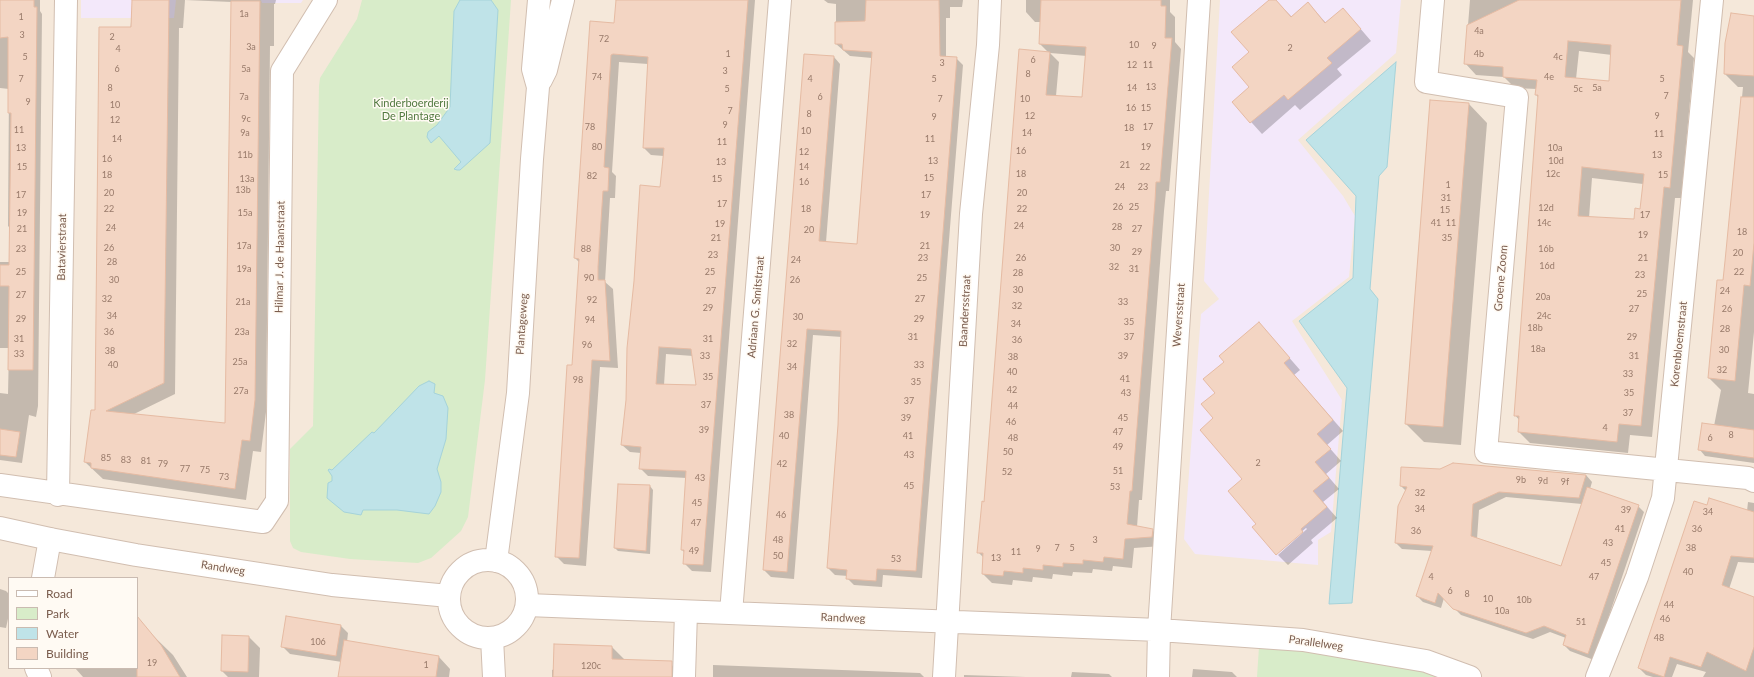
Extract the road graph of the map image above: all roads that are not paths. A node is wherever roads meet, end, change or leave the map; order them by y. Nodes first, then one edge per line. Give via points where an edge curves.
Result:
1 (66, 0) edge
2 (326, 0) edge
3 (539, 0) edge
4 (563, 0) edge
5 (780, 0) edge
6 (990, 0) edge
7 (1199, 0) edge
8 (1433, 0) edge
9 (1712, 0) edge
10 (538, 87) junction
11 (1666, 470) junction
12 (1754, 481) edge
13 (0, 486) edge
14 (58, 495) junction
15 (0, 528) edge
16 (50, 539) junction
17 (496, 561) junction
18 (43, 577) edge
19 (449, 596) junction
20 (527, 605) junction
21 (686, 612) junction
22 (731, 613) junction
23 (949, 622) junction
24 (1159, 630) junction
25 (492, 638) junction
26 (494, 677) edge
27 (684, 677) edge
28 (944, 677) edge
29 (1158, 677) edge
30 (1470, 677) edge
31 (1597, 677) edge

1 - 14 street, Batavierstraat
2 - 14 street, Hilmar J. de Haanstraat via 282,71 277,501 264,522
3 - 10 street, Plantageweg via 533,68
4 - 10 street, Plantageweg via 546,70
5 - 22 street, Adriaan G. Smitstraat
6 - 23 street, Baandersstraat via 988,45 970,214
7 - 24 street, Weversstraat
8 - 11 street, Groene Zoom via 1426,82 1517,97 1486,452
9 - 11 street, Korenbloemstraat
10 - 17 street, Plantageweg via 518,393
11 - 12 street via 1748,478
11 - 31 street, Korenbloemstraat via 1663,498 1637,577
13 - 14 street
15 - 16 street, Randweg
16 - 18 street
16 - 19 street, Randweg via 332,585
17 - 19 street via 484,560 467,566 454,579
17 - 20 street via 510,566 520,577 526,590
19 - 25 street via 450,609 460,627 478,637
20 - 21 street, Randweg
20 - 25 street via 515,627
21 - 22 street, Randweg
21 - 27 street
22 - 23 street, Randweg
23 - 24 street, Randweg
23 - 28 street, Baandersstraat
24 - 29 street, Weversstraat
24 - 30 street, Parallelweg via 1303,640 1426,661
25 - 26 street

